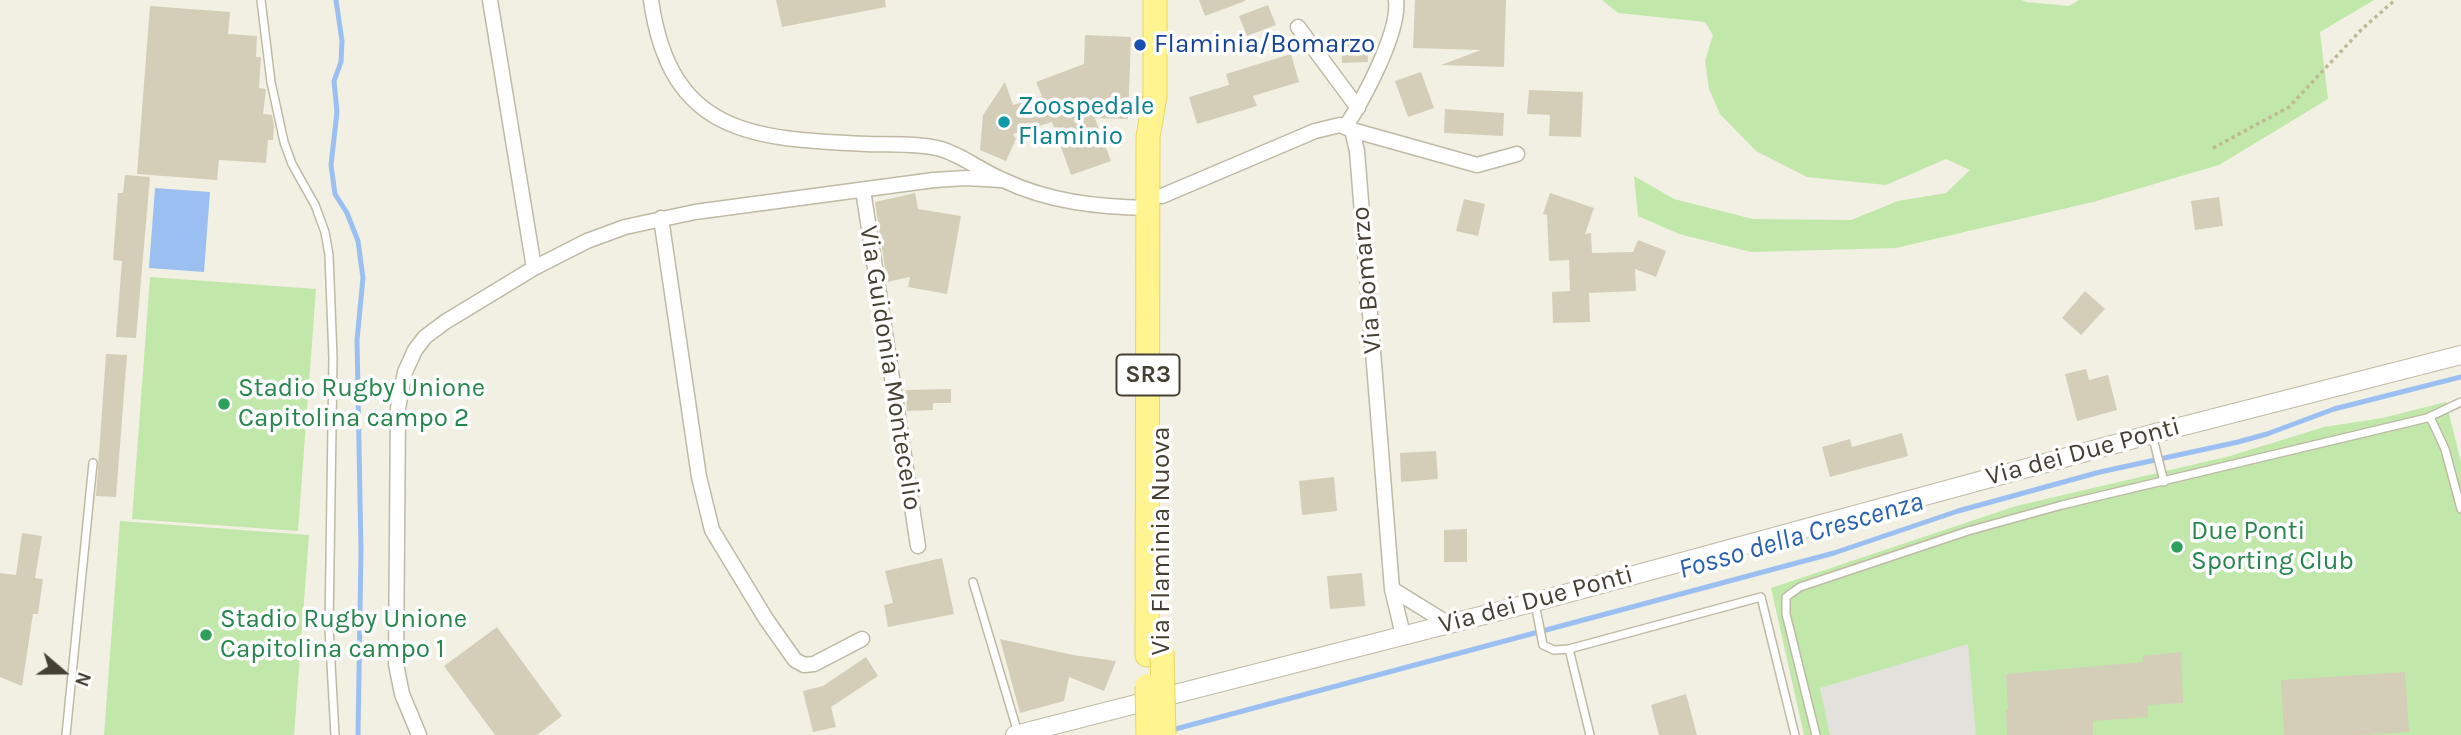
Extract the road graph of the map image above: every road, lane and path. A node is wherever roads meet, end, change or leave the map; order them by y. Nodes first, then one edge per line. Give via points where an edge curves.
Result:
1 (261, 0) edge
2 (490, 0) edge
3 (651, 0) edge
4 (1155, 0) edge
5 (1396, 0) edge
6 (2395, 0) edge
7 (1298, 27) dead end
8 (1358, 108) junction
9 (1349, 128) junction
10 (2213, 148) dead end
11 (1517, 154) dead end
12 (1002, 180) junction
13 (863, 190) junction
14 (1155, 202) junction
15 (661, 218) junction
16 (534, 268) junction
17 (2461, 355) edge
18 (2461, 402) edge
19 (2430, 417) junction
20 (2154, 440) junction
21 (93, 463) dead end
22 (2163, 479) junction
23 (2461, 509) edge
24 (918, 546) dead end
25 (973, 582) dead end
26 (1392, 589) junction
27 (1536, 610) junction
28 (1447, 623) junction
29 (1403, 635) junction
30 (862, 639) dead end
31 (1569, 649) junction
32 (1154, 653) junction
33 (66, 735) edge
34 (335, 735) edge
35 (419, 735) edge
36 (1017, 735) edge
37 (1147, 735) edge
38 (1164, 735) edge
39 (1590, 735) edge
40 (1795, 735) edge
41 (1816, 735) edge

1 - 34 lane via 284,142 315,205 329,255 334,358 329,628
2 - 16 street
3 - 12 street via 657,30 677,76 701,107 726,123 790,139 941,149
4 - 14 main road, Via Flaminia Nuova / SR3 via 1154,96 1160,122
5 - 8 street via 1394,30
6 - 10 path via 2289,107
7 - 8 street
8 - 9 street
9 - 11 street via 1477,165
9 - 14 street via 1340,125 1315,131
9 - 26 street, Via Bomarzo via 1358,165
12 - 13 street via 945,178
12 - 14 street via 1078,203
13 - 15 street
13 - 24 street, Via Guidonia Montecelio
14 - 32 main road, Via Flaminia Nuova / SR3
15 - 16 street via 607,233
15 - 30 street via 699,477 712,530 766,619 799,663 814,664
16 - 35 street via 436,328 415,350 402,380 396,664 402,694
17 - 20 street, Via dei Due Ponti
18 - 19 lane
19 - 22 lane
19 - 23 lane via 2445,449
20 - 22 lane
20 - 27 street, Via dei Due Ponti
21 - 33 lane
22 - 41 lane via 1968,531 1792,591 1786,597 1786,614
25 - 36 lane
26 - 28 street
26 - 29 street, Via Bomarzo
27 - 28 street, Via dei Due Ponti
27 - 31 lane via 1543,645
28 - 29 street, Via dei Due Ponti
29 - 36 street, Via dei Due Ponti
31 - 39 lane
31 - 40 lane via 1761,597
32 - 37 main road, Via Flaminia Nuova / SR3, bridge
32 - 38 main road, Via Flaminia Nuova / SR3, bridge

